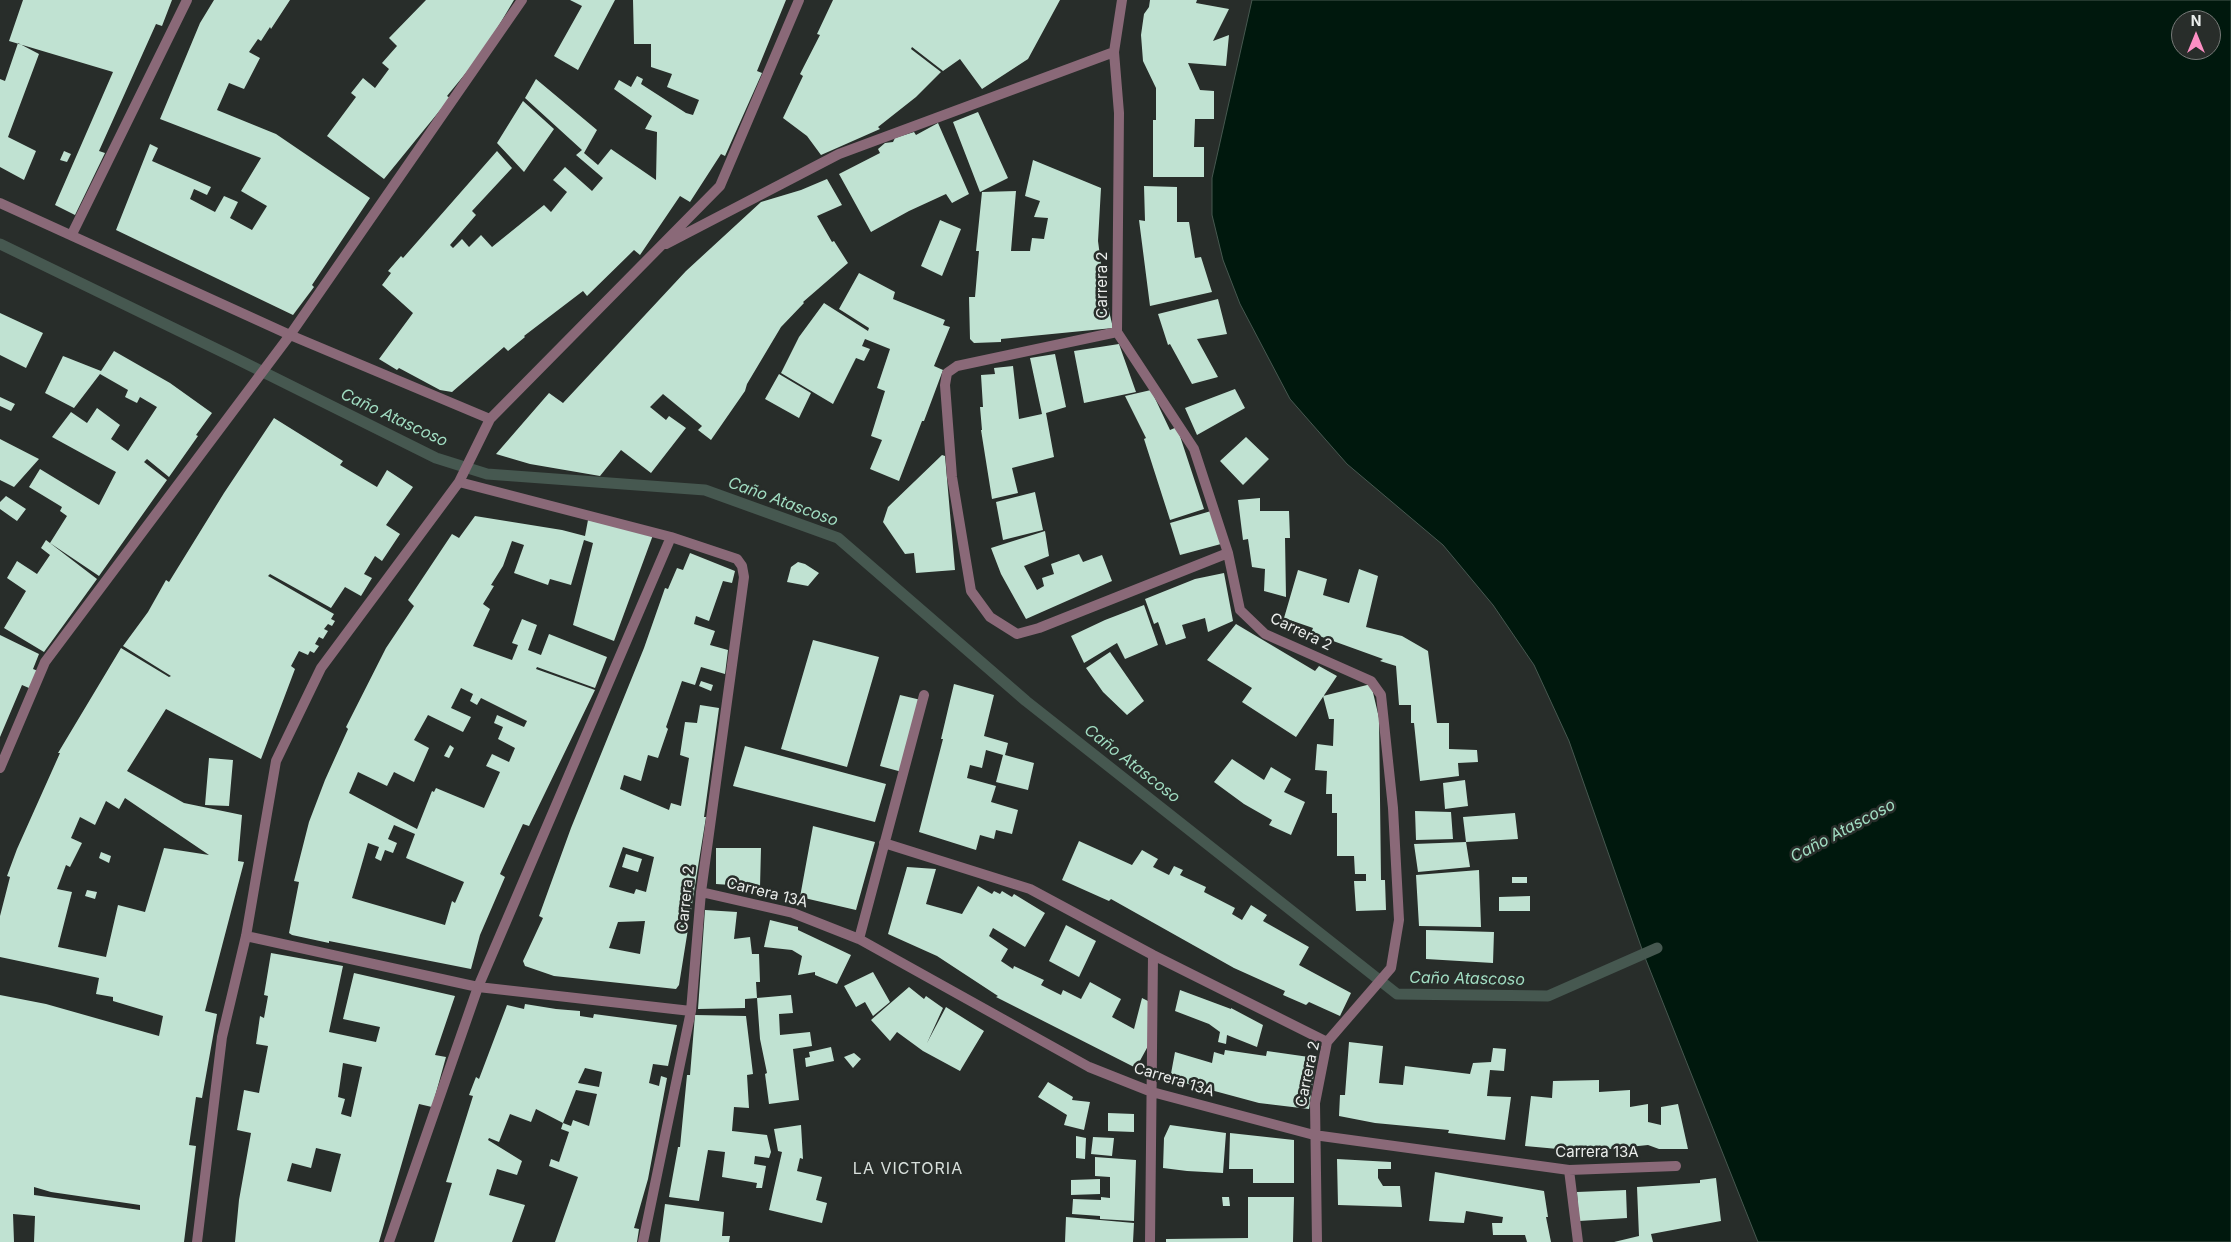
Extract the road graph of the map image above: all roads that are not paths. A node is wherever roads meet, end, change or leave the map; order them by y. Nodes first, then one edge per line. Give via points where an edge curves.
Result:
1 (187, 0) edge
2 (522, 0) edge
3 (799, 0) edge
4 (1122, 0) edge
5 (1114, 52) junction
6 (0, 203) edge
7 (72, 234) junction
8 (656, 249) junction
9 (1117, 332) junction
10 (290, 335) junction
11 (490, 420) junction
12 (459, 482) junction
13 (671, 537) junction
14 (1228, 553) junction
15 (924, 695) dead end
16 (0, 768) edge
17 (884, 842) junction
18 (701, 892) junction
19 (246, 936) junction
20 (859, 939) junction
21 (1153, 955) junction
22 (478, 987) junction
23 (690, 1011) junction
24 (1327, 1042) junction
25 (1152, 1092) junction
26 (1314, 1135) junction
27 (1676, 1166) dead end
28 (1569, 1170) junction
29 (197, 1242) edge
30 (389, 1242) edge
31 (642, 1242) edge
32 (1150, 1242) edge
33 (1317, 1242) edge
34 (1578, 1242) edge

1 - 7 street
2 - 10 street
3 - 8 street via 720,186
4 - 5 street, Carrera 2
5 - 8 street via 839,154
5 - 9 street, Carrera 2 via 1118,114
6 - 7 street
7 - 10 street
8 - 11 street
9 - 14 street, Carrera 2 via 1194,449
9 - 14 street via 956,366 947,373 945,385 952,477 971,592 990,617 1017,634
10 - 11 street
10 - 16 street via 45,662
11 - 12 street
12 - 13 street
12 - 19 street via 321,668 276,761
13 - 18 street, Carrera 2 via 737,559 744,577
13 - 22 street
14 - 24 street, Carrera 2 via 1240,610 1265,634 1371,681 1381,695 1393,808 1399,920 1392,968
15 - 17 street
17 - 20 street
17 - 21 street via 1030,889
18 - 20 street, Carrera 13A via 793,913
18 - 23 street, Carrera 2
19 - 22 street
19 - 29 street via 222,1037
20 - 25 street, Carrera 13A via 1089,1067
21 - 24 street
21 - 25 street
22 - 23 street
22 - 30 street
23 - 31 street, Carrera 2
24 - 26 street, Carrera 2 via 1315,1103
25 - 26 street, Carrera 13A
25 - 32 street
26 - 28 street, Carrera 13A
26 - 33 street, Carrera 2
27 - 28 street, Carrera 13A
28 - 34 street

